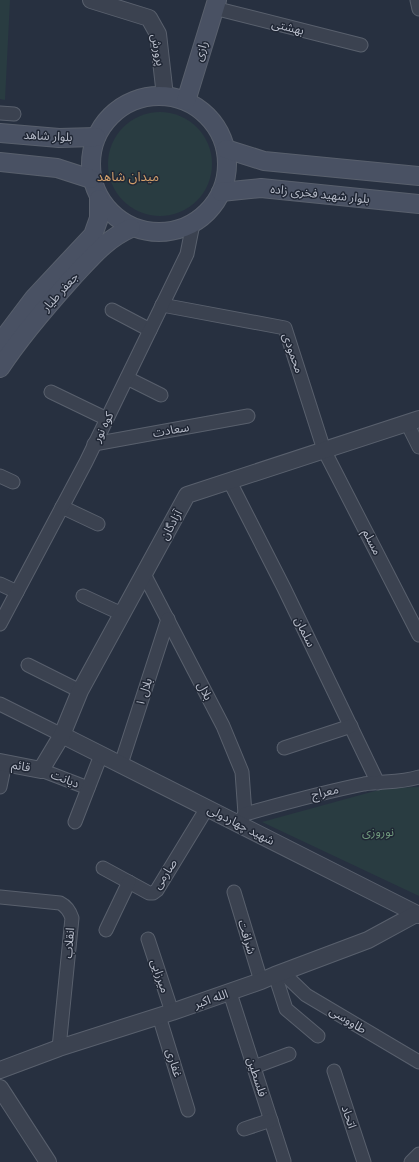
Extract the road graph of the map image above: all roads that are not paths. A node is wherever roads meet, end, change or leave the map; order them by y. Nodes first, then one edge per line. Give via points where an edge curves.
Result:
1 (91, 0) edge
2 (417, 0) edge
3 (216, 4) edge
4 (419, 9) edge
5 (361, 45) dead end
6 (165, 96) junction
7 (186, 101) junction
8 (0, 113) edge
9 (14, 114) dead end
10 (0, 133) edge
11 (96, 137) junction
12 (226, 149) junction
13 (0, 162) edge
14 (419, 176) edge
15 (92, 179) junction
16 (222, 192) junction
17 (99, 199) junction
18 (419, 204) edge
19 (193, 224) junction
20 (131, 228) junction
21 (39, 304) junction
22 (162, 305) junction
23 (112, 310) dead end
24 (150, 330) junction
25 (0, 343) edge
26 (0, 368) edge
27 (127, 378) junction
28 (51, 392) dead end
29 (161, 395) dead end
30 (248, 416) dead end
31 (107, 419) junction
32 (413, 421) edge
33 (94, 444) junction
34 (419, 447) edge
35 (324, 450) junction
36 (0, 476) edge
37 (13, 482) dead end
38 (230, 482) junction
39 (62, 506) junction
40 (98, 524) dead end
41 (144, 574) junction
42 (0, 584) edge
43 (17, 592) junction
44 (83, 596) dead end
45 (122, 614) junction
46 (168, 619) junction
47 (0, 624) edge
48 (419, 635) edge
49 (28, 665) dead end
50 (80, 691) junction
51 (0, 704) edge
52 (351, 726) junction
53 (62, 735) junction
54 (284, 748) dead end
55 (101, 755) junction
56 (2, 762) edge
57 (121, 764) junction
58 (41, 770) junction
59 (419, 777) edge
60 (378, 783) junction
61 (0, 787) edge
62 (88, 788) junction
63 (207, 808) junction
64 (241, 819) junction
65 (75, 822) dead end
66 (103, 868) dead end
67 (129, 882) junction
68 (234, 892) dead end
69 (0, 897) edge
70 (418, 915) edge
71 (106, 930) dead end
72 (148, 939) dead end
73 (272, 976) junction
74 (230, 993) junction
75 (166, 1014) junction
76 (318, 1036) dead end
77 (59, 1048) junction
78 (288, 1054) dead end
79 (419, 1062) edge
80 (254, 1067) junction
81 (0, 1070) edge
82 (334, 1071) dead end
83 (0, 1088) edge
84 (188, 1110) dead end
85 (271, 1120) junction
86 (244, 1129) dead end
87 (419, 1154) edge
88 (284, 1161) edge
89 (48, 1162) edge
90 (364, 1162) edge
91 (411, 1162) edge

1 - 6 street, پرورش via 149,18 158,34
2 - 4 street
3 - 5 street, بهشتی
3 - 7 main road, رازی
6 - 7 main road
6 - 11 main road via 144,97 124,105 107,119
7 - 12 main road via 204,113 218,129
8 - 9 street
10 - 11 main road, بلوار شاهد via 59,138
11 - 15 main road via 90,158
12 - 14 main road via 264,161
12 - 16 main road via 227,170
13 - 15 main road via 57,168
15 - 17 main road
16 - 18 main road, بلوار شهید فخری زاده via 261,188
16 - 19 main road via 210,210
17 - 20 main road via 113,216
17 - 21 main road, جعفر طیار via 99,218 93,235
19 - 20 main road via 173,232 152,233
19 - 22 street, کوه نور via 187,254
20 - 21 main road, جعفر طیار via 104,244
21 - 25 main road, جعفر طیار
21 - 26 main road, جعفر طیار
22 - 24 street, کوه نور
22 - 35 street, محمودی via 285,328
23 - 24 street
24 - 27 street, کوه نور
27 - 29 street
27 - 31 street, کوه نور
28 - 31 street
30 - 33 street, سعادت
31 - 33 street, کوه نور
32 - 34 street
32 - 35 street, آزادگان
33 - 39 street, کوه نور
35 - 38 street, آزادگان
35 - 48 street, مسلم
36 - 37 street
38 - 41 street, آزادگان via 188,495
38 - 52 street, سلمان
39 - 40 street
39 - 43 street, کوه نور
41 - 45 street, آزادگان
41 - 46 street, بلال
42 - 43 street
43 - 47 street, کوه نور
44 - 45 street
45 - 50 street, آزادگان
46 - 57 street, بلال ۱
46 - 64 street, بلال via 224,726 242,772
49 - 50 street
50 - 53 street, آزادگان
51 - 53 street
52 - 54 street
52 - 60 street, سلمان
53 - 55 street, شهید چهاردولی
53 - 58 street, آزادگان
55 - 57 street, شهید چهاردولی
55 - 62 street, دیانت
56 - 58 street, قائم
56 - 61 street
57 - 63 street, شهید چهاردولی
58 - 62 street, دیانت
59 - 60 street, معراج
60 - 64 street, معراج via 311,795
62 - 65 street, دیانت
63 - 64 street, شهید چهاردولی
63 - 67 street, صارمی via 157,890 149,893
64 - 70 street, شهید چهاردولی
66 - 67 street, صارمی
67 - 71 street
68 - 73 street, شرافت
69 - 77 street, انقلاب via 60,903 72,918
70 - 73 street, الله اکبر via 368,940
72 - 75 street, میرزایی
73 - 74 street, الله اکبر
73 - 76 street, شرافت via 286,1010
73 - 79 street, طاووسی
74 - 75 street, الله اکبر
74 - 80 street, فلسطین
75 - 77 street, الله اکبر
75 - 84 street, غفاری
77 - 81 street, الله اکبر
78 - 80 street
80 - 85 street, فلسطین
82 - 90 street, اتحاد
83 - 89 street
85 - 86 street
85 - 88 street, فلسطین
87 - 91 street

